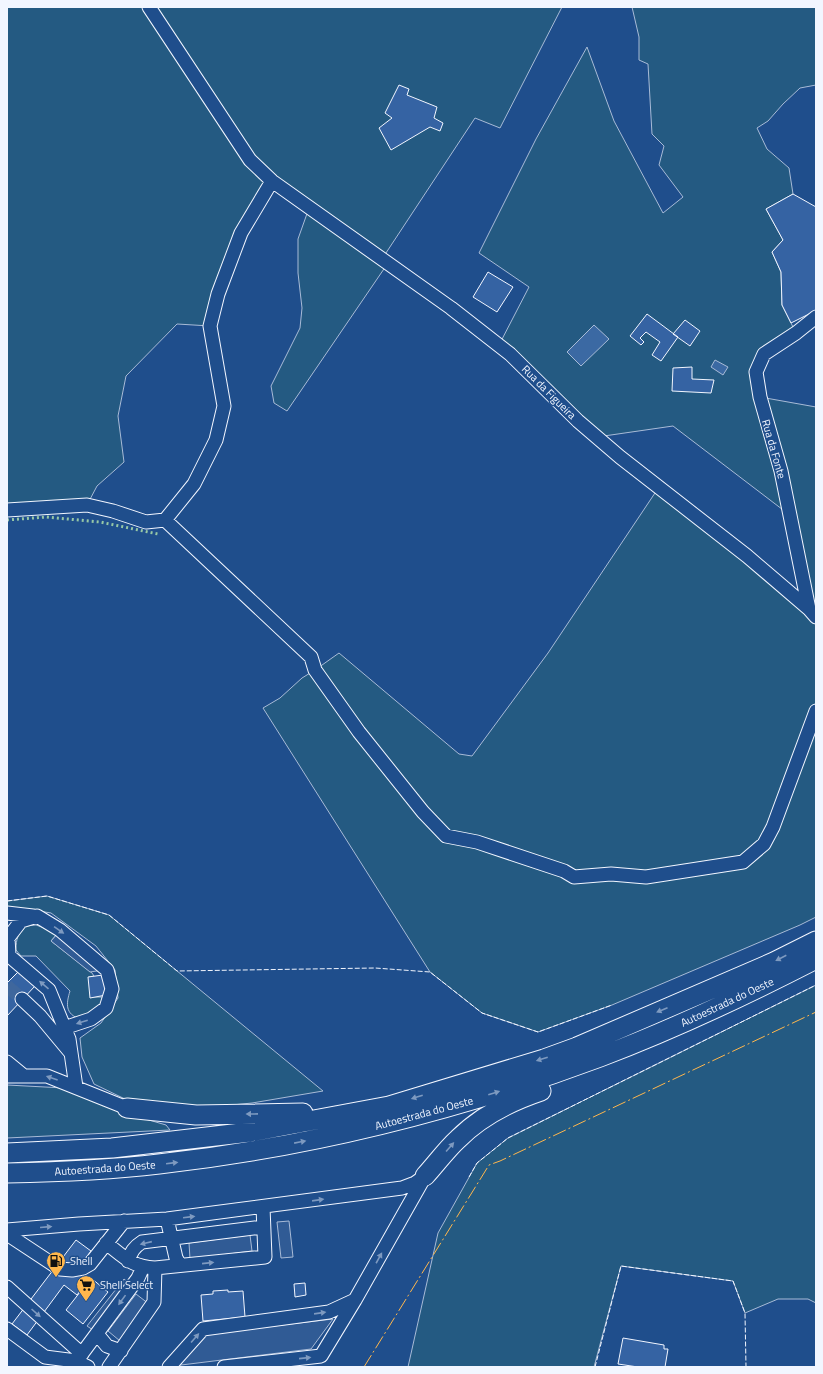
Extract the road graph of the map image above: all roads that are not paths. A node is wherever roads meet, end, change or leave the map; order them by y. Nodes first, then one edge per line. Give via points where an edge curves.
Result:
1 (149, 7) edge
2 (272, 181) junction
3 (816, 317) edge
4 (7, 510) edge
5 (165, 520) junction
6 (813, 613) edge
7 (816, 711) edge
8 (7, 913) edge
9 (37, 916) junction
10 (816, 941) edge
11 (8, 954) edge
12 (816, 959) edge
13 (22, 999) tunnel mouth
14 (64, 1028) junction
15 (71, 1053) junction
16 (601, 1057) junction
17 (7, 1062) edge
18 (7, 1076) edge
19 (24, 1076) junction
20 (76, 1087) junction
21 (128, 1108) joint
22 (361, 1111) junction
23 (7, 1153) edge
24 (7, 1174) edge
25 (425, 1176) junction
26 (263, 1207) junction
27 (167, 1219) junction
28 (124, 1222) junction
29 (262, 1227) junction
30 (7, 1230) edge
31 (7, 1234) edge
32 (172, 1239) junction
33 (106, 1243) junction
34 (128, 1261) junction
35 (180, 1265) junction
36 (149, 1268) junction
37 (7, 1287) edge
38 (355, 1300) junction
39 (7, 1329) edge
40 (96, 1334) junction
41 (121, 1351) junction
42 (42, 1362) edge
43 (79, 1362) edge
44 (109, 1367) edge
45 (169, 1367) edge
46 (224, 1367) edge

1 - 2 street, Rua da Figueira via 250,160
2 - 5 street via 241,233 218,294 210,326 224,406 216,440 194,484
2 - 6 street, Rua da Figueira via 451,308 510,354 578,421 620,457 747,556
3 - 6 street, Rua da Fonte via 764,354 756,372
4 - 5 street via 87,505 146,522
5 - 7 street via 311,657 315,670 359,732 446,836 477,842 564,871 574,878 611,874 646,877 744,862 764,844 773,827
8 - 9 street
9 - 11 street via 21,921 8,938
9 -> 14 street via 60,930 107,970 112,989 106,1008 92,1019
10 -> 22 highway, Autoestrada do Oeste via 774,962 578,1047 389,1106
14 -> 11 street via 49,990
12 - 16 highway, Autoestrada do Oeste via 697,1017
13 - 15 street
14 - 15 street
15 - 20 street
24 -> 16 highway, Autoestrada do Oeste via 158,1164 301,1142 441,1109
25 -> 16 highway via 457,1139 476,1124 523,1097 575,1079
17 - 19 street
18 - 19 street
20 -> 19 street via 47,1076
20 - 21 street
22 -> 21 highway via 196,1116
22 - 23 highway, Autoestrada do Oeste via 250,1132 112,1148
26 -> 25 street via 402,1188
38 -> 25 street
27 -> 26 street
26 - 29 street
27 - 28 street
27 - 32 street
30 -> 28 street
28 - 33 street
29 - 32 street
35 -> 29 street via 264,1257
31 - 33 street via 60,1269 83,1268 90,1264
32 -> 34 street via 142,1242 136,1246
32 - 35 street
33 - 34 street
34 - 36 street
35 - 36 street
36 -> 40 street via 138,1278
36 - 41 street via 154,1302
37 -> 43 street
45 -> 38 street via 203,1329 328,1312
46 -> 38 street via 321,1356
39 - 42 street
40 - 41 street via 107,1346
40 - 43 street
41 - 44 street
42 - 43 street

